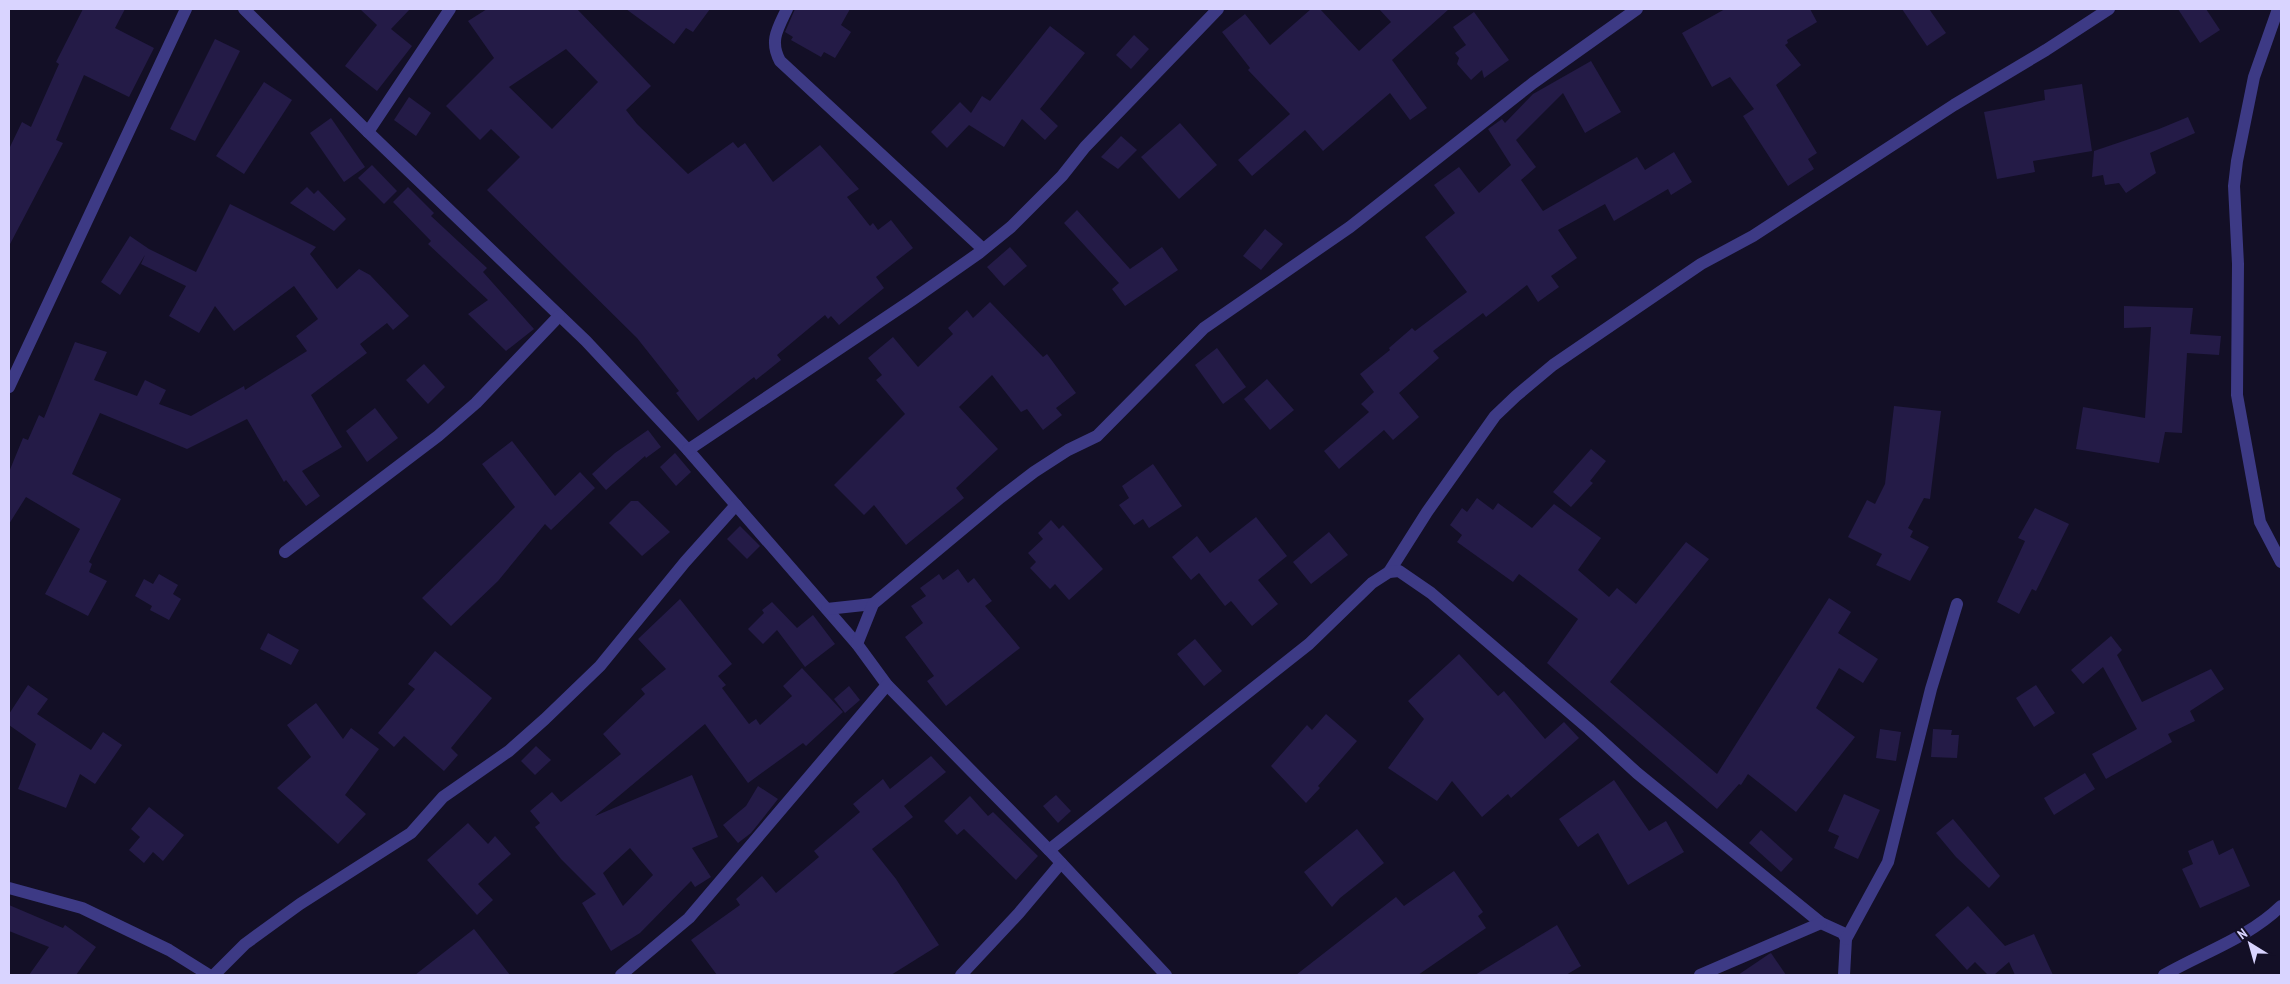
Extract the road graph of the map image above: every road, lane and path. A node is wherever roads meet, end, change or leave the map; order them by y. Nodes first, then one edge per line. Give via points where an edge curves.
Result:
1 (186, 9) edge
2 (244, 9) edge
3 (450, 9) edge
4 (786, 9) edge
5 (1218, 9) edge
6 (1637, 9) edge
7 (2109, 9) edge
8 (2278, 9) edge
9 (368, 132) junction
10 (983, 249) junction
11 (559, 316) junction
12 (9, 386) edge
13 (688, 450) junction
14 (736, 505) junction
15 (285, 552) dead end
16 (2281, 562) edge
17 (1389, 572) junction
18 (873, 604) junction
19 (1957, 604) dead end
20 (827, 610) junction
21 (857, 644) junction
22 (886, 685) junction
23 (1049, 850) junction
24 (1060, 863) junction
25 (9, 888) edge
26 (2281, 906) edge
27 (1821, 923) junction
28 (1846, 939) junction
29 (209, 975) edge
30 (214, 975) edge
31 (621, 975) edge
32 (961, 975) edge
33 (1166, 975) edge
34 (1700, 975) edge
35 (1844, 975) edge
36 (2164, 975) edge

1 - 12 street
2 - 9 street
3 - 9 street
4 - 10 street via 774,38 774,51 780,61
5 - 10 street via 1085,147 1062,176 1011,227
6 - 18 street via 1533,83 1350,227 1204,328 1097,436 1068,450 1027,477
7 - 17 street via 1753,236 1701,264 1553,365 1516,396 1483,432
8 - 16 street via 2254,77 2234,186 2238,264 2237,395 2260,522
9 - 11 street
10 - 13 street
11 - 13 street
11 - 15 street via 476,403 438,436
13 - 14 street
14 - 20 street
14 - 30 street via 600,666 545,719 509,751 443,797 411,833 300,904 245,944
17 - 23 street via 1357,596 1309,644
17 - 27 street via 1399,571 1431,593 1589,729 1636,774
18 - 20 street
18 - 21 street
19 - 28 street via 1931,689 1888,862
20 - 21 street
21 - 22 street
22 - 23 street
22 - 31 street via 689,918
23 - 24 street
24 - 32 street
24 - 33 street
25 - 29 street via 82,908 168,950
26 - 36 street via 2246,932
27 - 28 street via 1843,933
27 - 34 street
28 - 35 street

